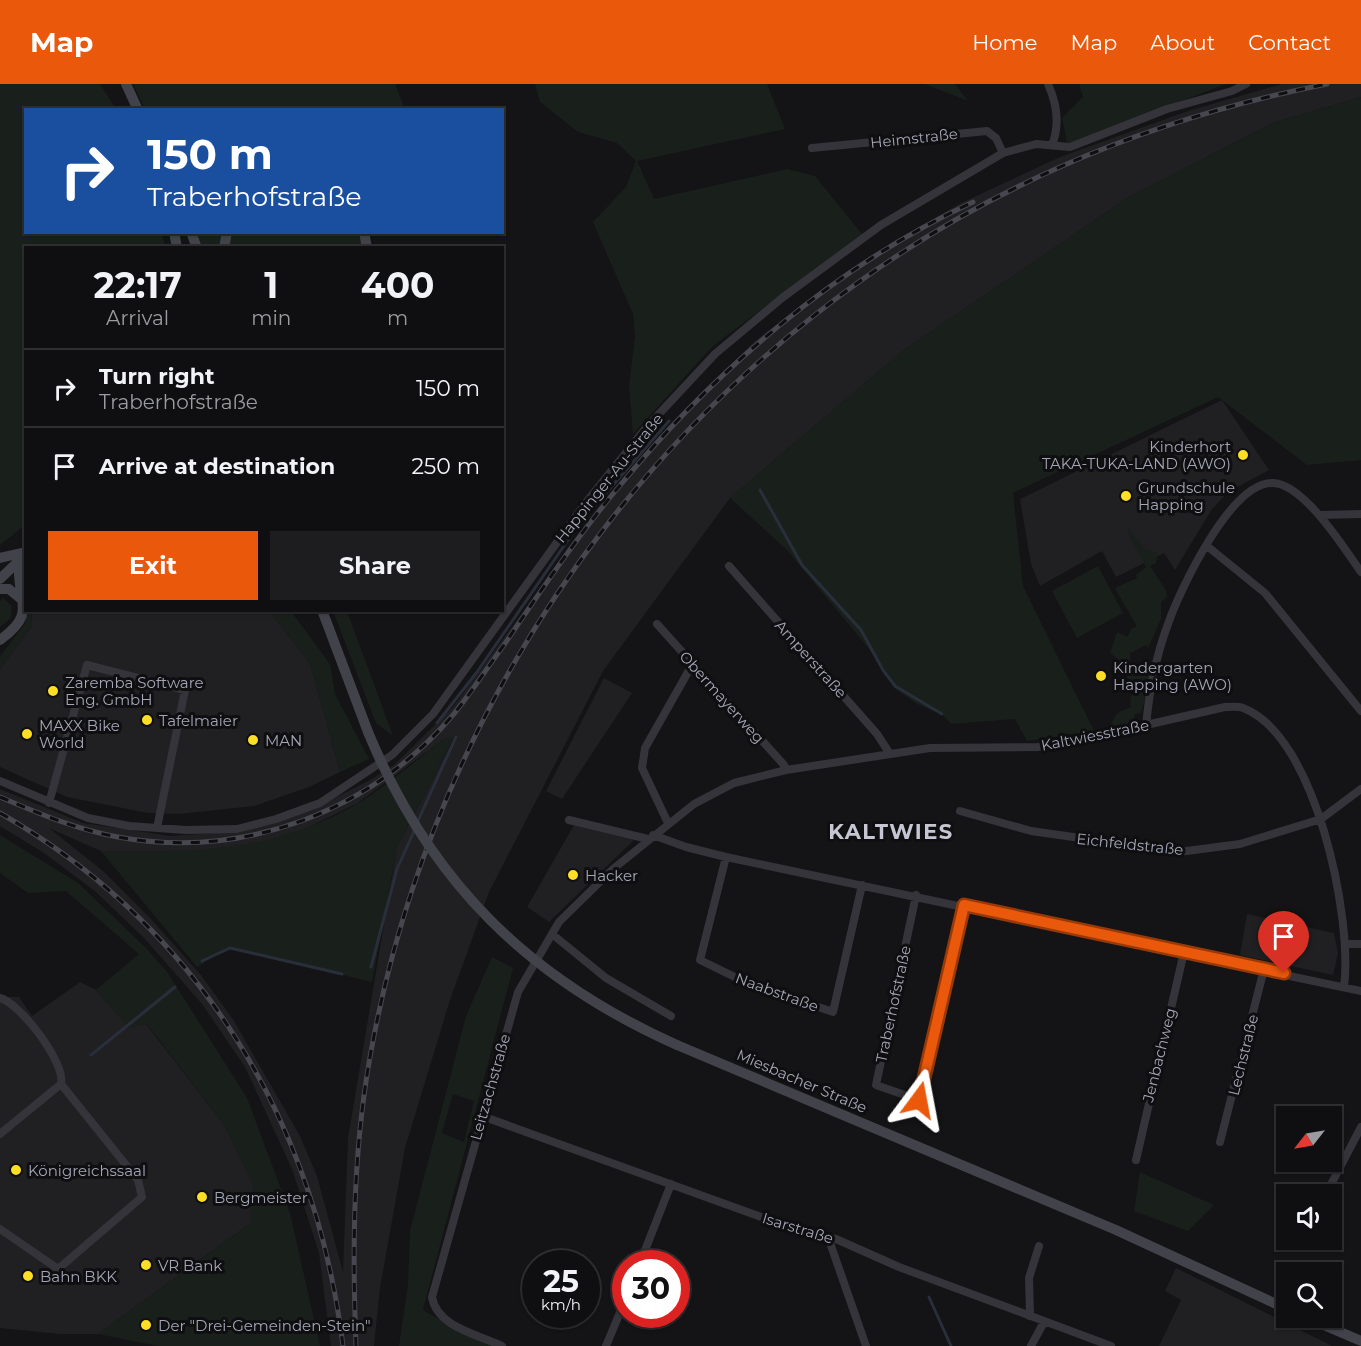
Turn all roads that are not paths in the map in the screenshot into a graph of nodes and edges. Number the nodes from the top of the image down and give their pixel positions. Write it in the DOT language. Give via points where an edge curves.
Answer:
graph roads {
  1 [pos="126,84"];
  2 [pos="1048,84"];
  3 [pos="1246,84"];
  4 [pos="137,108"];
  5 [pos="1052,146"];
  6 [pos="812,148"];
  7 [pos="1003,153"];
  8 [pos="1361,514"];
  9 [pos="1320,515"];
  10 [pos="1207,546"];
  11 [pos="23,556"];
  12 [pos="0,558"];
  13 [pos="729,566"];
  14 [pos="1361,572"];
  15 [pos="0,579"];
  16 [pos="0,589"];
  17 [pos="22,599"];
  18 [pos="321,612"];
  19 [pos="657,624"];
  20 [pos="0,640"];
  21 [pos="692,665"];
  22 [pos="1361,711"];
  23 [pos="1146,726"];
  24 [pos="890,754"];
  25 [pos="786,770"];
  26 [pos="0,781"];
  27 [pos="1361,789"];
  28 [pos="49,803"];
  29 [pos="960,811"];
  30 [pos="1321,819"];
  31 [pos="569,820"];
  32 [pos="668,823"];
  33 [pos="157,828"];
  34 [pos="650,837"];
  35 [pos="726,857"];
  36 [pos="862,885"];
  37 [pos="916,895"];
  38 [pos="964,905"];
  39 [pos="552,934"];
  40 [pos="1346,944"];
  41 [pos="1361,944"];
  42 [pos="1184,952"];
  43 [pos="1264,969"];
  44 [pos="1344,987"];
  45 [pos="1361,991"];
  46 [pos="0,998"];
  47 [pos="671,1016"];
  48 [pos="61,1084"];
  49 [pos="482,1116"];
  50 [pos="1361,1127"];
  51 [pos="0,1134"];
  52 [pos="1220,1142"];
  53 [pos="1136,1160"];
  54 [pos="671,1184"];
  55 [pos="1331,1184"];
  56 [pos="0,1229"];
  57 [pos="828,1237"];
  58 [pos="1039,1246"];
  59 [pos="645,1250"];
  60 [pos="1276,1304"];
  61 [pos="1030,1316"];
  62 [pos="1044,1322"];
  63 [pos="614,1328"];
  64 [pos="1331,1328"];
  65 [pos="1361,1341"];
  66 [pos="502,1346"];
  67 [pos="606,1346"];
  68 [pos="866,1346"];
  69 [pos="1031,1346"];
  70 [pos="1111,1346"];
  1 -- 4 [label="main road"];
  2 -- 5 [label="street" via="1059,129"];
  3 -- 5 [label="street, Happinger-Au-Straße" via="1167,109 1070,147"];
  5 -- 7 [label="street, Happinger-Au-Straße" via="1036,144"];
  6 -- 7 [label="street, Heimstraße" via="987,131 996,138"];
  7 -- 33 [label="street, Happinger-Au-Straße" via="881,225 782,297 715,354 645,429 584,505 455,687 392,755 320,802 276,819 237,829"];
  8 -- 9 [label="street"];
  9 -- 10 [label="street" via="1287,487 1273,483 1259,486 1234,505"];
  9 -- 14 [label="street"];
  10 -- 22 [label="street" via="1265,593"];
  10 -- 23 [label="street" via="1184,585 1168,625 1155,668"];
  11 -- 12 [label="main road"];
  11 -- 15 [label="main road"];
  11 -- 17 [label="main road" via="18,581"];
  13 -- 24 [label="street, Amperstraße" via="877,734"];
  16 -- 17 [label="main road" via="9,589"];
  17 -- 20 [label="main road" via="21,622"];
  18 -- 60 [label="main road, Miesbacher Straße, bridge" via="400,800 442,865 489,920 535,962 615,1016 677,1045 1116,1230"];
  19 -- 21 [label="street, Obermayerweg"];
  21 -- 25 [label="street, Obermayerweg"];
  21 -- 32 [label="street" via="645,748 642,768"];
  23 -- 24 [label="street, Kaltwiesstraße" via="1055,745 930,748"];
  23 -- 30 [label="street, Kaltwiesstraße" via="1225,708 1241,708 1265,720 1301,774"];
  24 -- 25 [label="street, Kaltwiesstraße"];
  25 -- 32 [label="street, Kaltwiesstraße" via="734,783"];
  26 -- 28 [label="street, Happinger-Au-Straße"];
  27 -- 30 [label="street, Eichfeldstraße"];
  28 -- 33 [label="street, Happinger-Au-Straße" via="88,818"];
  28 -- 33 [label="street" via="87,665 185,690"];
  29 -- 30 [label="street, Eichfeldstraße" via="1031,831 1179,852 1240,844"];
  30 -- 40 [label="street, Kaltwiesstraße"];
  31 -- 34 [label="street"];
  32 -- 34 [label="street, Kaltwiesstraße"];
  34 -- 35 [label="street"];
  34 -- 39 [label="street, Leitzachstraße" via="589,891"];
  35 -- 36 [label="street"];
  35 -- 36 [label="street, Naabstraße" via="700,960 742,981 833,1012"];
  36 -- 37 [label="street"];
  37 -- 38 [label="street"];
  37 -- 38 [label="street, Traberhofstraße" via="876,1085 919,1100"];
  38 -- 42 [label="street"];
  39 -- 47 [label="street" via="606,978"];
  39 -- 49 [label="street, Leitzachstraße" via="516,999"];
  40 -- 41 [label="street"];
  40 -- 44 [label="street, Kaltwiesstraße"];
  42 -- 43 [label="street"];
  42 -- 53 [label="street, Jenbachweg"];
  43 -- 44 [label="street"];
  43 -- 52 [label="street, Lechstraße"];
  44 -- 45 [label="street"];
  46 -- 48 [label="street" via="20,1011 58,1063"];
  48 -- 51 [label="street"];
  48 -- 56 [label="street" via="138,1180 142,1197 58,1269"];
  49 -- 54 [label="street, Isarstraße"];
  49 -- 66 [label="street, Leitzachstraße" via="432,1297 444,1319"];
  50 -- 55 [label="street"];
  54 -- 57 [label="street, Isarstraße"];
  54 -- 59 [label="street"];
  57 -- 61 [label="street, Isarstraße"];
  57 -- 68 [label="street"];
  58 -- 61 [label="street" via="1029,1278"];
  61 -- 62 [label="street, Isarstraße"];
  62 -- 69 [label="street"];
  62 -- 70 [label="street, Isarstraße"];
  63 -- 67 [label="street"];
  64 -- 65 [label="main road"];
}
